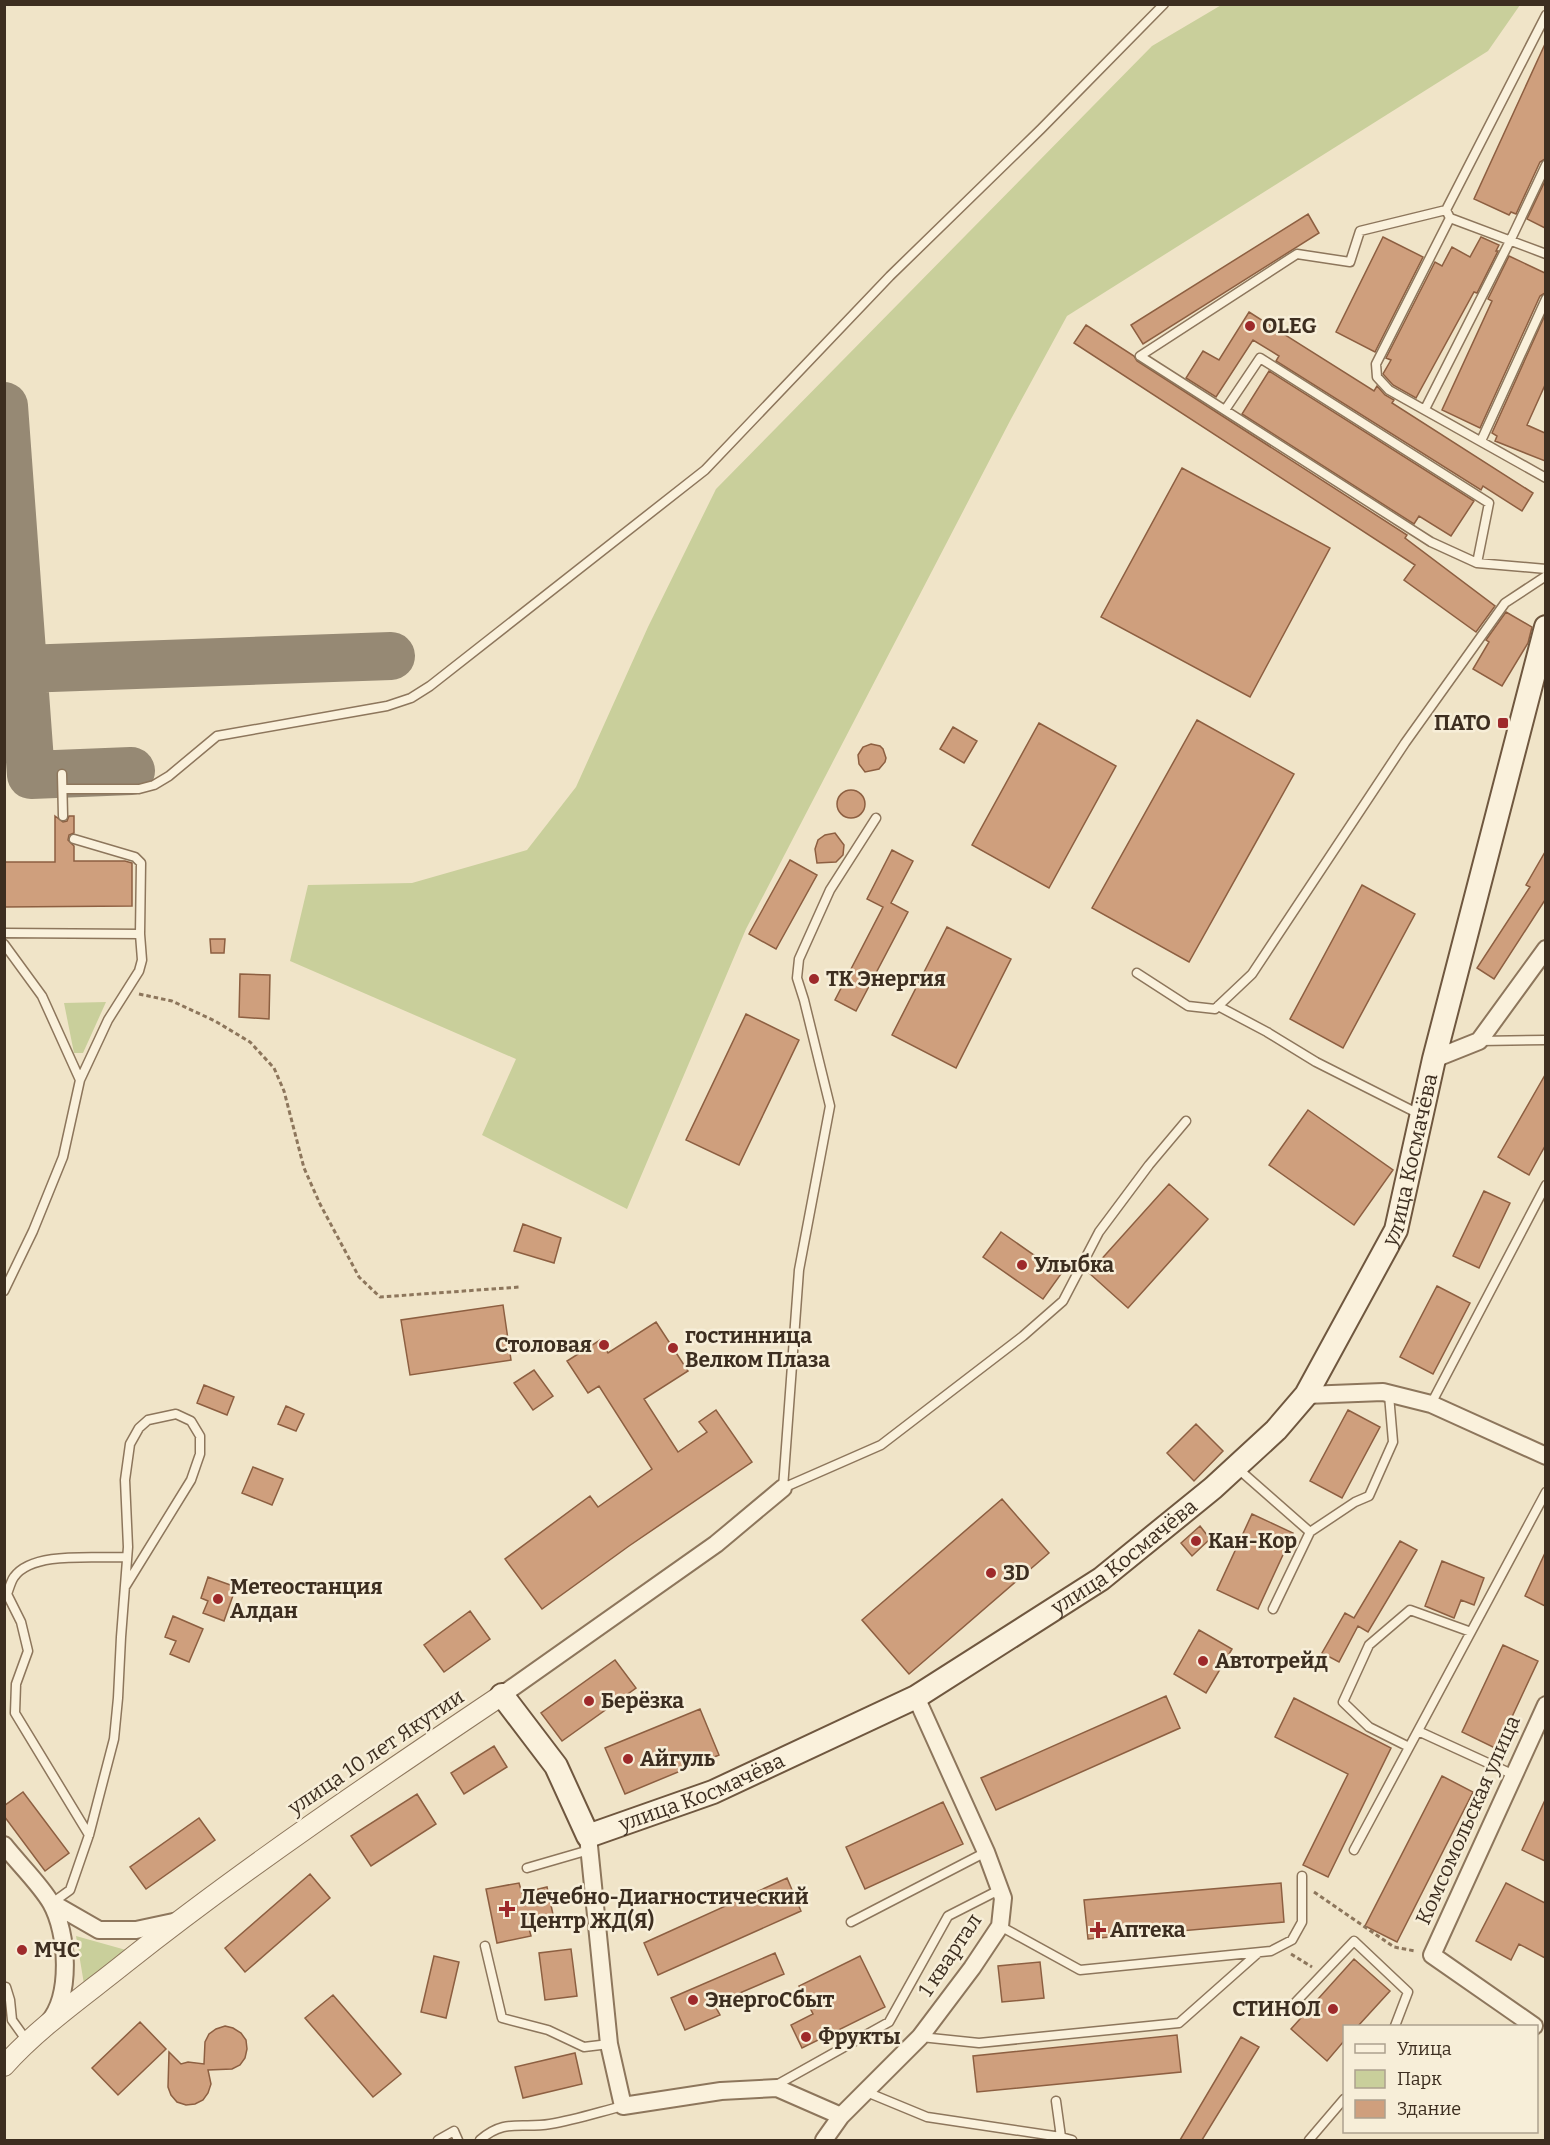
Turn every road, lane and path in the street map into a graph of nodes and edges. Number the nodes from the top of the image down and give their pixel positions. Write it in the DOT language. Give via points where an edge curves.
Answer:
graph roads {
  1 [pos="1164,4"];
  2 [pos="1545,15"];
  3 [pos="1545,165"];
  4 [pos="1448,214"];
  5 [pos="1510,239"];
  6 [pos="1545,254"];
  7 [pos="1545,299"];
  8 [pos="1425,409"];
  9 [pos="1225,410"];
  10 [pos="1481,441"];
  11 [pos="1545,478"];
  12 [pos="1477,563"];
  13 [pos="1545,568"];
  14 [pos="1545,576"];
  15 [pos="1545,627"];
  16 [pos="62,774"];
  17 [pos="63,789"];
  18 [pos="63,816"];
  19 [pos="876,818"];
  20 [pos="74,839"];
  21 [pos="4,933"];
  22 [pos="140,934"];
  23 [pos="4,944"];
  24 [pos="1545,948"];
  25 [pos="1137,973"];
  26 [pos="122,997"];
  27 [pos="1218,1006"];
  28 [pos="1545,1040"];
  29 [pos="1479,1041"];
  30 [pos="1434,1059"];
  31 [pos="80,1080"];
  32 [pos="1422,1115"];
  33 [pos="1186,1121"];
  34 [pos="1545,1185"];
  35 [pos="520,1287"];
  36 [pos="4,1291"];
  37 [pos="1306,1395"];
  38 [pos="1389,1395"];
  39 [pos="1431,1404"];
  40 [pos="1545,1456"];
  41 [pos="1236,1467"];
  42 [pos="783,1488"];
  43 [pos="1545,1492"];
  44 [pos="1310,1532"];
  45 [pos="128,1557"];
  46 [pos="125,1587"];
  47 [pos="1273,1609"];
  48 [pos="1471,1632"];
  49 [pos="502,1695"];
  50 [pos="916,1697"];
  51 [pos="1545,1705"];
  52 [pos="1418,1731"];
  53 [pos="1409,1747"];
  54 [pos="1514,1775"];
  55 [pos="89,1835"];
  56 [pos="588,1843"];
  57 [pos="4,1845"];
  58 [pos="1354,1850"];
  59 [pos="986,1852"];
  60 [pos="527,1868"];
  61 [pos="1302,1879"];
  62 [pos="999,1890"];
  63 [pos="52,1904"];
  64 [pos="179,1920"];
  65 [pos="851,1922"];
  66 [pos="1000,1926"];
  67 [pos="484,1946"];
  68 [pos="1258,1953"];
  69 [pos="1432,1955"];
  70 [pos="1301,1960"];
  71 [pos="1312,1967"];
  72 [pos="6,1986"];
  73 [pos="1292,2006"];
  74 [pos="1395,2025"];
  75 [pos="1532,2025"];
  76 [pos="34,2036"];
  77 [pos="920,2037"];
  78 [pos="609,2044"];
  79 [pos="4,2066"];
  80 [pos="777,2088"];
  81 [pos="864,2091"];
  82 [pos="1343,2099"];
  83 [pos="1056,2101"];
  84 [pos="623,2106"];
  85 [pos="841,2116"];
  86 [pos="1060,2137"];
  87 [pos="438,2140"];
  88 [pos="458,2140"];
  89 [pos="480,2140"];
  90 [pos="824,2140"];
  91 [pos="1072,2140"];
  92 [pos="1309,2140"];
  1 -- 17 [label="lane" via="890,276 705,470 430,686 387,706 217,736 154,785 139,789"];
  2 -- 4 [label="lane"];
  3 -- 5 [label="lane"];
  4 -- 5 [label="lane"];
  4 -- 8 [label="lane" via="1376,364 1377,377 1389,390"];
  4 -- 9 [label="lane" via="1360,231 1350,262 1297,254 1140,356"];
  5 -- 6 [label="lane"];
  5 -- 8 [label="lane"];
  7 -- 10 [label="lane"];
  8 -- 10 [label="lane"];
  9 -- 12 [label="lane" via="1431,542"];
  9 -- 12 [label="lane" via="1260,358 1489,503"];
  10 -- 11 [label="lane"];
  12 -- 13 [label="lane"];
  14 -- 27 [label="lane" via="1505,603 1405,742 1252,974"];
  15 -- 30 [label="main road, улица Космачёва"];
  16 -- 17 [label="lane"];
  17 -- 18 [label="lane"];
  19 -- 42 [label="lane" via="830,890 799,959 796,978 830,1106 799,1270"];
  20 -- 22 [label="lane" via="139,860"];
  21 -- 22 [label="lane"];
  22 -- 26 [label="lane" via="139,971"];
  23 -- 31 [label="lane" via="42,996"];
  24 -- 29 [label="street"];
  25 -- 27 [label="lane" via="1188,1006"];
  26 -- 31 [label="lane"];
  26 -- 35 [label="path" via="137,994 172,1001 250,1042 274,1068 304,1168 320,1204 359,1277 380,1297"];
  27 -- 32 [label="lane" via="1316,1062"];
  28 -- 29 [label="lane"];
  29 -- 30 [label="street, улица Космачёва"];
  30 -- 32 [label="main road, улица Космачёва"];
  31 -- 36 [label="lane" via="63,1157"];
  32 -- 37 [label="main road, улица Космачёва" via="1396,1230"];
  33 -- 42 [label="lane" via="1099,1232 1063,1301 881,1445"];
  34 -- 39 [label="lane"];
  37 -- 38 [label="street"];
  37 -- 41 [label="main road, улица Космачёва"];
  38 -- 39 [label="street"];
  38 -- 44 [label="lane" via="1393,1442 1370,1496"];
  39 -- 40 [label="street"];
  41 -- 44 [label="lane"];
  41 -- 50 [label="main road, улица Космачёва" via="1101,1579"];
  42 -- 49 [label="street, улица 10 лет Якутии" via="716,1544"];
  43 -- 48 [label="lane"];
  44 -- 47 [label="lane"];
  45 -- 46 [label="lane"];
  45 -- 46 [label="lane" via="124,1480 130,1444 148,1420 176,1414 191,1421 200,1436 200,1454 191,1480"];
  45 -- 55 [label="lane" via="34,1562 14,1576 7,1594 21,1622 28,1651 16,1684 15,1713"];
  46 -- 55 [label="lane" via="114,1739"];
  48 -- 52 [label="lane"];
  48 -- 53 [label="lane" via="1410,1610 1369,1645 1343,1702 1369,1727"];
  49 -- 56 [label="main road" via="556,1766"];
  49 -- 64 [label="street, улица 10 лет Якутии" via="330,1811"];
  50 -- 56 [label="main road, улица Космачёва" via="713,1792"];
  50 -- 59 [label="street, 1 квартал"];
  51 -- 54 [label="street, Комсомольская улица"];
  52 -- 53 [label="lane"];
  52 -- 54 [label="lane"];
  53 -- 58 [label="lane"];
  54 -- 69 [label="street, Комсомольская улица"];
  55 -- 63 [label="lane" via="70,1890"];
  56 -- 60 [label="lane"];
  56 -- 78 [label="street"];
  57 -- 63 [label="street"];
  59 -- 62 [label="street, 1 квартал"];
  59 -- 65 [label="lane"];
  61 -- 68 [label="lane" via="1302,1922 1292,1940 1271,1952"];
  61 -- 69 [label="path" via="1394,1947"];
  62 -- 66 [label="street, 1 квартал" via="1003,1898"];
  62 -- 80 [label="lane" via="948,1916 889,2022"];
  63 -- 64 [label="street" via="99,1930 136,1930"];
  63 -- 76 [label="street" via="64,1941 65,1977 55,2015"];
  64 -- 76 [label="street, улица 10 лет Якутии"];
  66 -- 68 [label="lane" via="1080,1970"];
  66 -- 77 [label="street, 1 квартал"];
  67 -- 78 [label="lane" via="502,2018 548,2031 584,2048"];
  68 -- 77 [label="lane" via="1179,2023 979,2043"];
  69 -- 75 [label="street"];
  70 -- 71 [label="path"];
  72 -- 76 [label="lane" via="12,2020"];
  73 -- 74 [label="lane" via="1354,1941 1408,1992"];
  76 -- 79 [label="street, улица 10 лет Якутии"];
  77 -- 81 [label="street, 1 квартал"];
  78 -- 84 [label="street"];
  80 -- 84 [label="street" via="722,2091"];
  80 -- 85 [label="street"];
  81 -- 85 [label="street, 1 квартал"];
  81 -- 86 [label="lane" via="927,2117"];
  82 -- 92 [label="lane"];
  83 -- 86 [label="lane"];
  84 -- 89 [label="lane" via="549,2125 505,2126"];
  85 -- 90 [label="street, 1 квартал"];
  86 -- 91 [label="lane"];
  87 -- 88 [label="lane" via="454,2131"];
}
